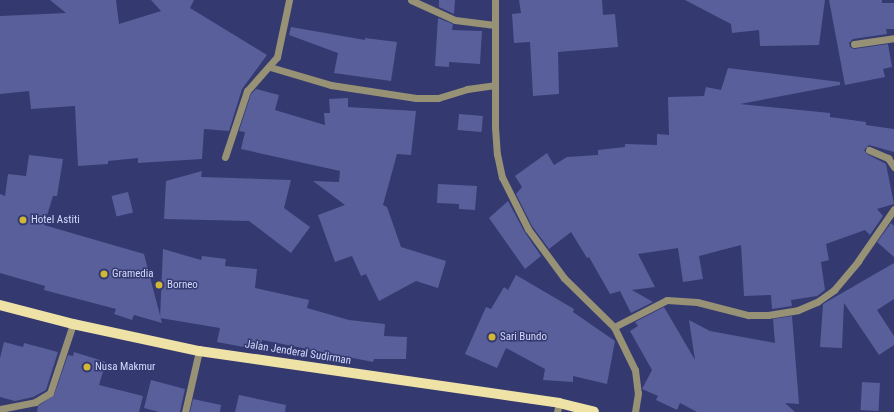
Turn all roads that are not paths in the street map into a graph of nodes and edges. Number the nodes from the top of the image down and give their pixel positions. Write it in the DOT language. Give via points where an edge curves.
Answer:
graph roads {
  1 [pos="289,0"];
  2 [pos="411,0"];
  3 [pos="495,0"];
  4 [pos="495,25"];
  5 [pos="893,37"];
  6 [pos="854,44"];
  7 [pos="270,67"];
  8 [pos="495,85"];
  9 [pos="869,150"];
  10 [pos="225,156"];
  11 [pos="894,167"];
  12 [pos="894,209"];
  13 [pos="0,305"];
  14 [pos="73,324"];
  15 [pos="614,327"];
  16 [pos="199,351"];
  17 [pos="558,407"];
  18 [pos="0,409"];
  19 [pos="185,412"];
  20 [pos="594,412"];
  21 [pos="634,412"];
  1 -- 7 [label="street" via="277,57"];
  2 -- 4 [label="street" via="455,20"];
  3 -- 4 [label="street"];
  4 -- 8 [label="street"];
  5 -- 6 [label="street"];
  7 -- 8 [label="street" via="331,86 416,98 438,98 467,89"];
  7 -- 10 [label="street" via="247,91"];
  8 -- 15 [label="street" via="497,154 509,192 528,229 564,278"];
  9 -- 11 [label="street" via="888,158"];
  12 -- 15 [label="street" via="834,290 817,302 798,310 748,315 696,302 667,300"];
  13 -- 14 [label="main road, Jalan Jenderal Sudirman"];
  14 -- 16 [label="main road, Jalan Jenderal Sudirman"];
  14 -- 18 [label="street" via="50,393 39,400"];
  15 -- 21 [label="street" via="635,370 638,393"];
  16 -- 17 [label="main road, Jalan Jenderal Sudirman"];
  16 -- 19 [label="street"];
  17 -- 20 [label="main road, Jalan Jenderal Sudirman"];
}
